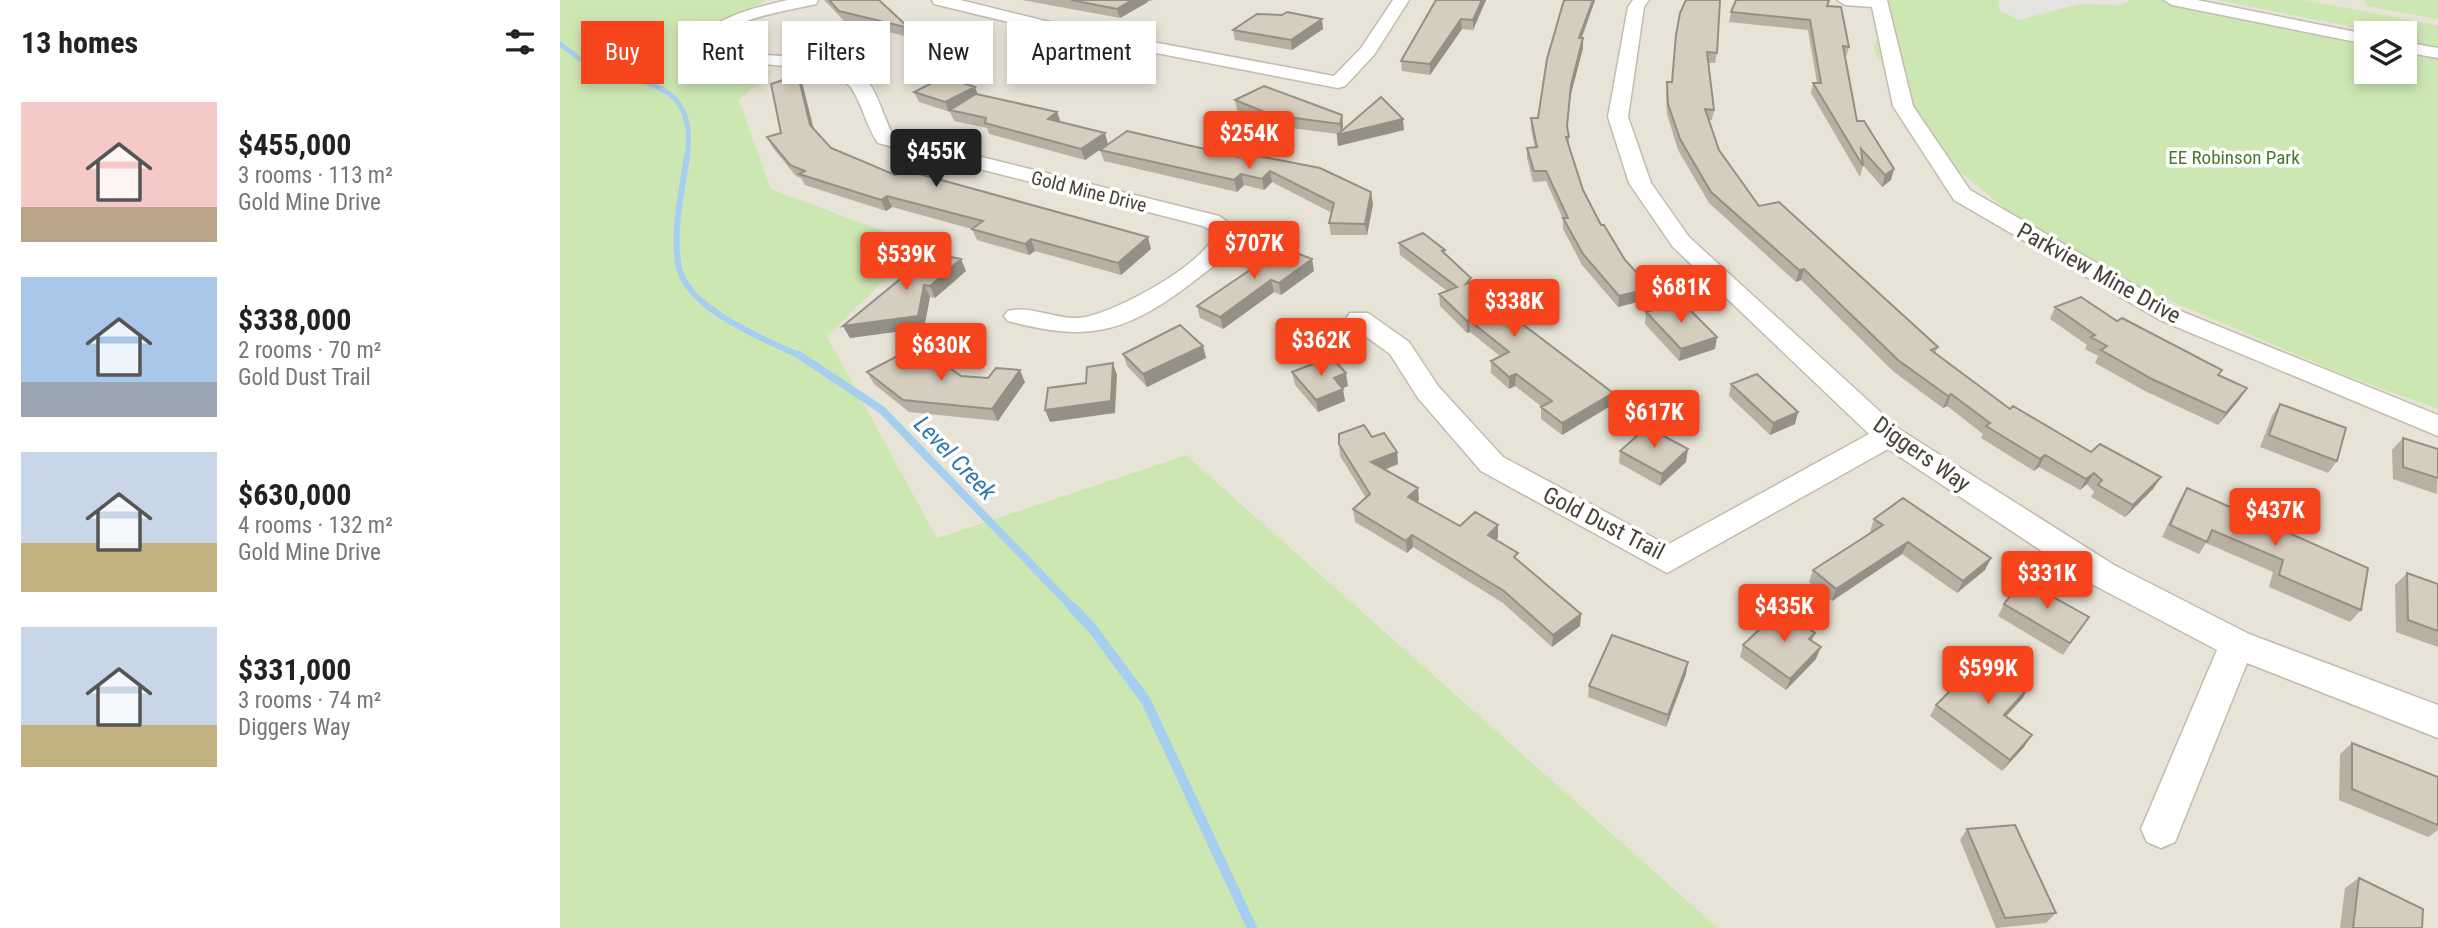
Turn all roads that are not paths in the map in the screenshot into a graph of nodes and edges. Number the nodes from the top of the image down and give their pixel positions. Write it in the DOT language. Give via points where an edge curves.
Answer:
graph roads {
  1 [pos="810,0"];
  2 [pos="940,0"];
  3 [pos="1401,0"];
  4 [pos="1641,0"];
  5 [pos="1845,0"];
  6 [pos="2172,0"];
  7 [pos="1879,2"];
  8 [pos="2354,37"];
  9 [pos="2417,49"];
  10 [pos="2438,53"];
  11 [pos="1017,316"];
  12 [pos="1359,319"];
  13 [pos="2438,426"];
  14 [pos="1889,436"];
  15 [pos="2237,644"];
  16 [pos="2438,722"];
  17 [pos="2161,830"];
  1 -- 11 [label="street, Gold Mine Drive" via="760,12 722,28 701,48 705,54 839,71 860,85 885,139 1211,221 1227,230 1223,246 1140,309 1077,328 1058,328"];
  2 -- 3 [label="street" via="1062,30 1338,82 1368,51"];
  4 -- 14 [label="street, Diggers Way" via="1636,7 1618,117 1640,183 1681,242"];
  5 -- 7 [label="street"];
  6 -- 8 [label="street"];
  7 -- 13 [label="street, Parkview Mine Drive" via="1903,106 1962,195 2169,315"];
  9 -- 10 [label="street"];
  12 -- 14 [label="street, Gold Dust Trail" via="1400,348 1428,392 1492,464 1667,560"];
  14 -- 15 [label="street, Diggers Way" via="2102,573"];
  15 -- 16 [label="street, Diggers Way"];
  15 -- 17 [label="street"];
}
